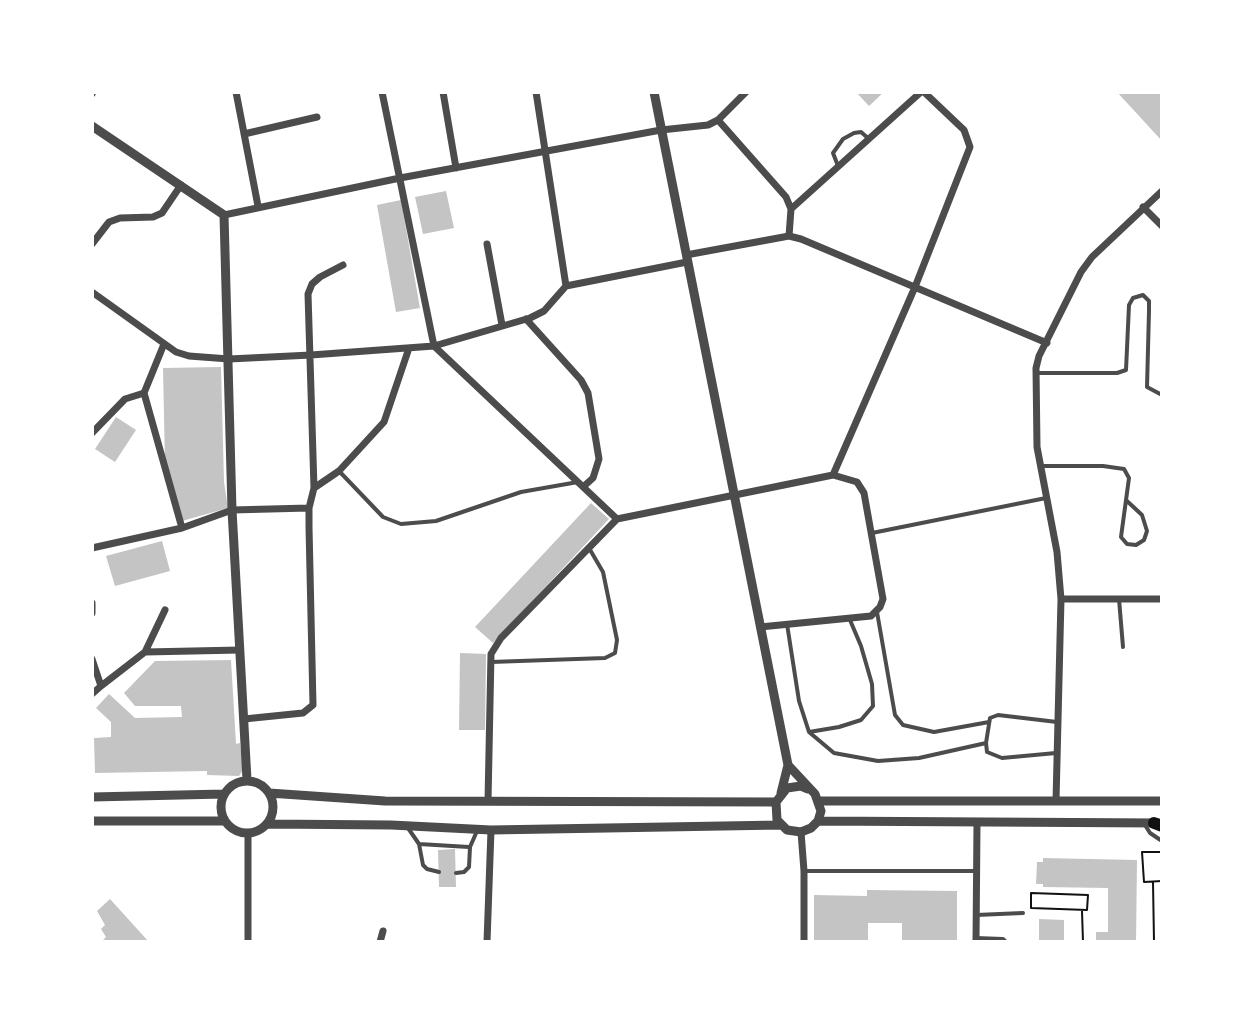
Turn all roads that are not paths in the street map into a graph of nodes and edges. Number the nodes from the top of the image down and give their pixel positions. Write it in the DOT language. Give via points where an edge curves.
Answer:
graph roads {
  1 [pos="236,92"];
  2 [pos="382,92"];
  3 [pos="443,92"];
  4 [pos="536,92"];
  5 [pos="654,92"];
  6 [pos="746,92"];
  7 [pos="923,92"];
  8 [pos="317,117"];
  9 [pos="718,120"];
  10 [pos="92,126"];
  11 [pos="661,130"];
  12 [pos="244,134"];
  13 [pos="869,139"];
  14 [pos="546,151"];
  15 [pos="838,167"];
  16 [pos="456,168"];
  17 [pos="400,178"];
  18 [pos="181,185"];
  19 [pos="1162,191"];
  20 [pos="258,206"];
  21 [pos="1143,207"];
  22 [pos="791,209"];
  23 [pos="224,215"];
  24 [pos="1162,226"];
  25 [pos="789,236"];
  26 [pos="92,244"];
  27 [pos="487,244"];
  28 [pos="687,258"];
  29 [pos="343,265"];
  30 [pos="566,286"];
  31 [pos="915,287"];
  32 [pos="92,292"];
  33 [pos="526,319"];
  34 [pos="502,325"];
  35 [pos="1047,343"];
  36 [pos="164,344"];
  37 [pos="434,346"];
  38 [pos="409,348"];
  39 [pos="311,355"];
  40 [pos="229,359"];
  41 [pos="1036,373"];
  42 [pos="144,393"];
  43 [pos="1162,395"];
  44 [pos="1162,429"];
  45 [pos="92,433"];
  46 [pos="1162,455"];
  47 [pos="1040,466"];
  48 [pos="339,471"];
  49 [pos="833,475"];
  50 [pos="581,484"];
  51 [pos="314,488"];
  52 [pos="734,496"];
  53 [pos="1046,498"];
  54 [pos="1127,501"];
  55 [pos="309,508"];
  56 [pos="232,510"];
  57 [pos="617,519"];
  58 [pos="182,528"];
  59 [pos="872,533"];
  60 [pos="92,548"];
  61 [pos="589,548"];
  62 [pos="1061,599"];
  63 [pos="1119,599"];
  64 [pos="1162,599"];
  65 [pos="92,603"];
  66 [pos="165,610"];
  67 [pos="877,612"];
  68 [pos="92,613"];
  69 [pos="849,618"];
  70 [pos="787,624"];
  71 [pos="760,627"];
  72 [pos="1123,647"];
  73 [pos="240,650"];
  74 [pos="145,652"];
  75 [pos="92,659"];
  76 [pos="491,662"];
  77 [pos="101,686"];
  78 [pos="92,694"];
  79 [pos="244,719"];
  80 [pos="989,722"];
  81 [pos="1057,722"];
  82 [pos="809,732"];
  83 [pos="986,743"];
  84 [pos="1057,753"];
  85 [pos="788,765"];
  86 [pos="247,780"];
  87 [pos="808,789"];
  88 [pos="269,793"];
  89 [pos="224,794"];
  90 [pos="92,797"];
  91 [pos="778,797"];
  92 [pos="488,801"];
  93 [pos="819,801"];
  94 [pos="1056,801"];
  95 [pos="1162,801"];
  96 [pos="92,821"];
  97 [pos="225,821"];
  98 [pos="818,821"];
  99 [pos="267,824"];
  100 [pos="977,824"];
  101 [pos="1156,824"];
  102 [pos="781,825"];
  103 [pos="407,826"];
  104 [pos="477,830"];
  105 [pos="491,830"];
  106 [pos="801,832"];
  107 [pos="248,833"];
  108 [pos="1162,841"];
  109 [pos="419,844"];
  110 [pos="470,847"];
  111 [pos="804,871"];
  112 [pos="976,871"];
  113 [pos="439,872"];
  114 [pos="456,873"];
  115 [pos="1023,913"];
  116 [pos="976,915"];
  117 [pos="383,931"];
  118 [pos="976,940"];
  119 [pos="489,941"];
  120 [pos="248,942"];
  121 [pos="380,942"];
  122 [pos="804,942"];
  123 [pos="1006,942"];
  1 -- 12 [label="street"];
  2 -- 17 [label="street"];
  3 -- 16 [label="street"];
  4 -- 14 [label="street"];
  5 -- 11 [label="street"];
  6 -- 9 [label="street"];
  7 -- 13 [label="street"];
  7 -- 31 [label="street" via="964,130 970,147"];
  8 -- 12 [label="street"];
  9 -- 11 [label="street"];
  9 -- 22 [label="street" via="780,188"];
  10 -- 18 [label="street"];
  11 -- 14 [label="street"];
  11 -- 28 [label="street"];
  12 -- 20 [label="street"];
  13 -- 15 [label="street"];
  13 -- 15 [label="lane" via="861,132 843,139 833,153"];
  14 -- 16 [label="street"];
  14 -- 30 [label="street"];
  15 -- 22 [label="street"];
  16 -- 17 [label="street"];
  17 -- 20 [label="street"];
  17 -- 37 [label="street"];
  18 -- 23 [label="street"];
  18 -- 26 [label="street" via="162,213 109,222"];
  19 -- 21 [label="street"];
  20 -- 23 [label="street"];
  21 -- 24 [label="street"];
  21 -- 35 [label="street" via="1081,272"];
  22 -- 25 [label="street"];
  23 -- 40 [label="street"];
  25 -- 28 [label="street"];
  25 -- 31 [label="street"];
  27 -- 34 [label="street"];
  28 -- 30 [label="street"];
  28 -- 52 [label="street"];
  29 -- 39 [label="street" via="320,277 308,294"];
  30 -- 33 [label="street" via="544,311"];
  31 -- 35 [label="street"];
  31 -- 49 [label="street"];
  32 -- 36 [label="street"];
  33 -- 34 [label="street"];
  33 -- 50 [label="street" via="588,393 599,459 598,469"];
  34 -- 37 [label="street"];
  35 -- 41 [label="street"];
  36 -- 40 [label="street" via="189,356"];
  36 -- 42 [label="street"];
  37 -- 38 [label="street"];
  37 -- 50 [label="street"];
  38 -- 39 [label="street"];
  38 -- 48 [label="street" via="384,422"];
  39 -- 40 [label="street"];
  39 -- 51 [label="street"];
  40 -- 56 [label="street"];
  41 -- 43 [label="lane" via="1126,370 1129,305 1143,295 1149,301 1147,387"];
  41 -- 47 [label="street"];
  42 -- 45 [label="street" via="125,399"];
  42 -- 58 [label="street"];
  44 -- 46 [label="lane"];
  47 -- 53 [label="street"];
  47 -- 54 [label="lane" via="1124,469 1129,478"];
  48 -- 50 [label="lane" via="383,517 401,524 436,521 521,492"];
  48 -- 51 [label="street"];
  49 -- 52 [label="street"];
  49 -- 59 [label="street" via="860,485"];
  50 -- 57 [label="street"];
  51 -- 55 [label="street"];
  52 -- 57 [label="street"];
  52 -- 71 [label="street"];
  53 -- 59 [label="lane"];
  53 -- 62 [label="street"];
  54 -- 54 [label="lane" via="1121,537 1136,545 1147,531 1142,515"];
  55 -- 56 [label="street"];
  55 -- 79 [label="street" via="313,705 303,713"];
  56 -- 58 [label="street"];
  56 -- 73 [label="street"];
  57 -- 61 [label="street"];
  58 -- 60 [label="street"];
  59 -- 67 [label="street" via="883,599"];
  61 -- 76 [label="street" via="501,638"];
  61 -- 76 [label="lane" via="603,572 615,653 605,658"];
  62 -- 63 [label="street"];
  62 -- 81 [label="street"];
  63 -- 64 [label="street"];
  63 -- 72 [label="lane"];
  65 -- 68 [label="street"];
  66 -- 74 [label="street"];
  67 -- 69 [label="street"];
  67 -- 80 [label="lane" via="895,715 903,725 934,732"];
  69 -- 70 [label="street"];
  69 -- 82 [label="lane" via="865,658 873,706 861,720"];
  70 -- 71 [label="street"];
  70 -- 82 [label="lane"];
  71 -- 85 [label="street"];
  73 -- 74 [label="street"];
  73 -- 79 [label="street"];
  74 -- 77 [label="street"];
  75 -- 77 [label="street"];
  76 -- 92 [label="street"];
  77 -- 78 [label="street"];
  79 -- 86 [label="street"];
  80 -- 81 [label="lane" via="998,715"];
  80 -- 83 [label="lane"];
  81 -- 84 [label="street"];
  82 -- 83 [label="lane" via="834,753 878,761"];
  83 -- 84 [label="lane" via="987,752 1002,758"];
  84 -- 94 [label="street"];
  85 -- 87 [label="street"];
  85 -- 91 [label="street"];
  86 -- 88 [label="street"];
  86 -- 89 [label="street"];
  87 -- 91 [label="street" via="794,786"];
  87 -- 93 [label="street"];
  88 -- 92 [label="street"];
  88 -- 99 [label="street" via="273,803"];
  89 -- 90 [label="street"];
  89 -- 97 [label="street" via="220,808"];
  91 -- 92 [label="street"];
  91 -- 102 [label="street" via="775,814"];
  93 -- 94 [label="street"];
  93 -- 98 [label="street"];
  94 -- 95 [label="street"];
  96 -- 97 [label="street"];
  97 -- 107 [label="street"];
  98 -- 100 [label="street"];
  98 -- 106 [label="street"];
  99 -- 103 [label="street"];
  99 -- 107 [label="street"];
  100 -- 101 [label="street"];
  100 -- 112 [label="street"];
  101 -- 108 [label="lane" via="1150,833"];
  102 -- 105 [label="street"];
  102 -- 106 [label="street"];
  103 -- 104 [label="street"];
  103 -- 109 [label="lane"];
  104 -- 105 [label="street"];
  104 -- 110 [label="lane"];
  105 -- 119 [label="street"];
  106 -- 111 [label="street"];
  107 -- 120 [label="street"];
  109 -- 110 [label="lane"];
  109 -- 113 [label="lane" via="423,865"];
  110 -- 114 [label="lane" via="469,867"];
  111 -- 112 [label="lane"];
  111 -- 122 [label="street"];
  112 -- 116 [label="street"];
  115 -- 116 [label="lane"];
  116 -- 118 [label="street"];
  117 -- 121 [label="street"];
  118 -- 123 [label="lane"];
}
